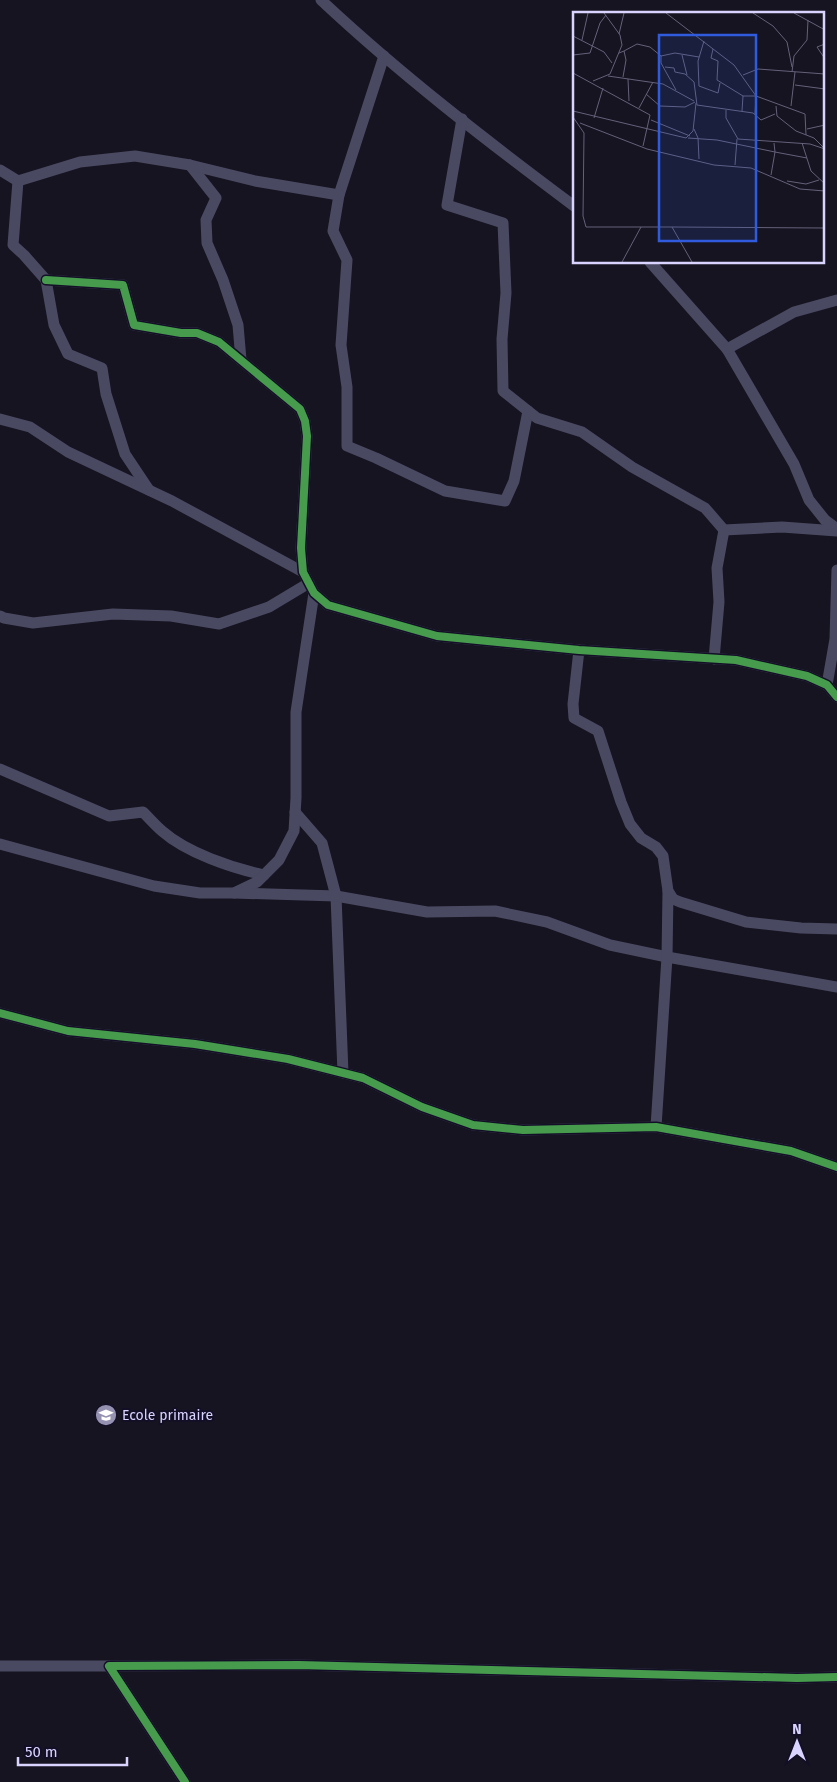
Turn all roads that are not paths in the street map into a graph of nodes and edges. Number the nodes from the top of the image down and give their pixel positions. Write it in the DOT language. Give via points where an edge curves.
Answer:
graph roads {
  1 [pos="321,0"];
  2 [pos="384,56"];
  3 [pos="462,119"];
  4 [pos="190,165"];
  5 [pos="0,170"];
  6 [pos="18,181"];
  7 [pos="339,195"];
  8 [pos="573,205"];
  9 [pos="652,264"];
  10 [pos="46,280"];
  11 [pos="837,300"];
  12 [pos="727,349"];
  13 [pos="241,360"];
  14 [pos="528,411"];
  15 [pos="0,420"];
  16 [pos="149,490"];
  17 [pos="724,530"];
  18 [pos="837,530"];
  19 [pos="837,570"];
  20 [pos="303,572"];
  21 [pos="311,588"];
  22 [pos="0,616"];
  23 [pos="579,650"];
  24 [pos="714,659"];
  25 [pos="827,685"];
  26 [pos="837,697"];
  27 [pos="0,769"];
  28 [pos="295,812"];
  29 [pos="0,844"];
  30 [pos="264,875"];
  31 [pos="668,891"];
  32 [pos="234,892"];
  33 [pos="336,896"];
  34 [pos="837,929"];
  35 [pos="667,957"];
  36 [pos="837,987"];
  37 [pos="0,1013"];
  38 [pos="343,1073"];
  39 [pos="656,1127"];
  40 [pos="837,1167"];
  41 [pos="0,1666"];
  42 [pos="109,1666"];
  43 [pos="837,1677"];
  44 [pos="184,1782"];
  1 -- 2 [label="street"];
  2 -- 3 [label="street"];
  2 -- 7 [label="street"];
  3 -- 8 [label="street"];
  3 -- 14 [label="street" via="447,205 504,223 506,294 502,391"];
  4 -- 6 [label="street" via="135,156 80,162"];
  4 -- 7 [label="street" via="255,181"];
  4 -- 13 [label="street" via="216,198 206,220 206,243 238,325"];
  5 -- 6 [label="street"];
  6 -- 10 [label="street" via="13,245"];
  7 -- 14 [label="street" via="333,231 347,260 341,345 347,387 347,446 445,491 505,501 514,480"];
  9 -- 12 [label="street"];
  10 -- 13 [label="street" via="123,285 134,325 197,334 219,342"];
  10 -- 16 [label="street" via="54,325 68,354 102,368 106,394 125,454"];
  11 -- 12 [label="street" via="794,312"];
  12 -- 18 [label="street" via="794,464 809,500"];
  13 -- 20 [label="street" via="300,409 306,421"];
  14 -- 17 [label="street" via="537,418 582,432 632,467 705,508"];
  15 -- 16 [label="street" via="30,427 68,452"];
  16 -- 20 [label="street"];
  17 -- 18 [label="street" via="782,527"];
  17 -- 24 [label="street" via="717,568 719,602"];
  19 -- 25 [label="street" via="835,638"];
  20 -- 21 [label="street"];
  21 -- 22 [label="street" via="270,607 219,624 171,616 113,614 33,623"];
  21 -- 23 [label="street" via="328,604 437,636"];
  21 -- 28 [label="street" via="296,712"];
  23 -- 24 [label="street"];
  23 -- 31 [label="street" via="574,718 598,731 630,824 663,856"];
  24 -- 25 [label="street" via="736,660 808,676"];
  25 -- 26 [label="street"];
  27 -- 30 [label="street" via="109,816 143,812 163,832 184,846 234,868"];
  28 -- 30 [label="street" via="294,831 279,860"];
  28 -- 33 [label="street" via="322,843"];
  29 -- 32 [label="street" via="154,886 200,893"];
  30 -- 32 [label="street" via="257,882"];
  31 -- 34 [label="street" via="673,899 680,902 746,922"];
  31 -- 35 [label="street"];
  32 -- 33 [label="street"];
  33 -- 35 [label="street" via="427,912 495,911 547,922 610,944"];
  33 -- 38 [label="street"];
  35 -- 36 [label="street"];
  35 -- 39 [label="street"];
  37 -- 38 [label="street" via="68,1031 214,1047 288,1059"];
  38 -- 39 [label="street" via="363,1078 422,1107 473,1125 523,1130"];
  39 -- 40 [label="street" via="791,1151"];
  41 -- 42 [label="street"];
  42 -- 43 [label="street" via="299,1665"];
  42 -- 44 [label="street"];
}
